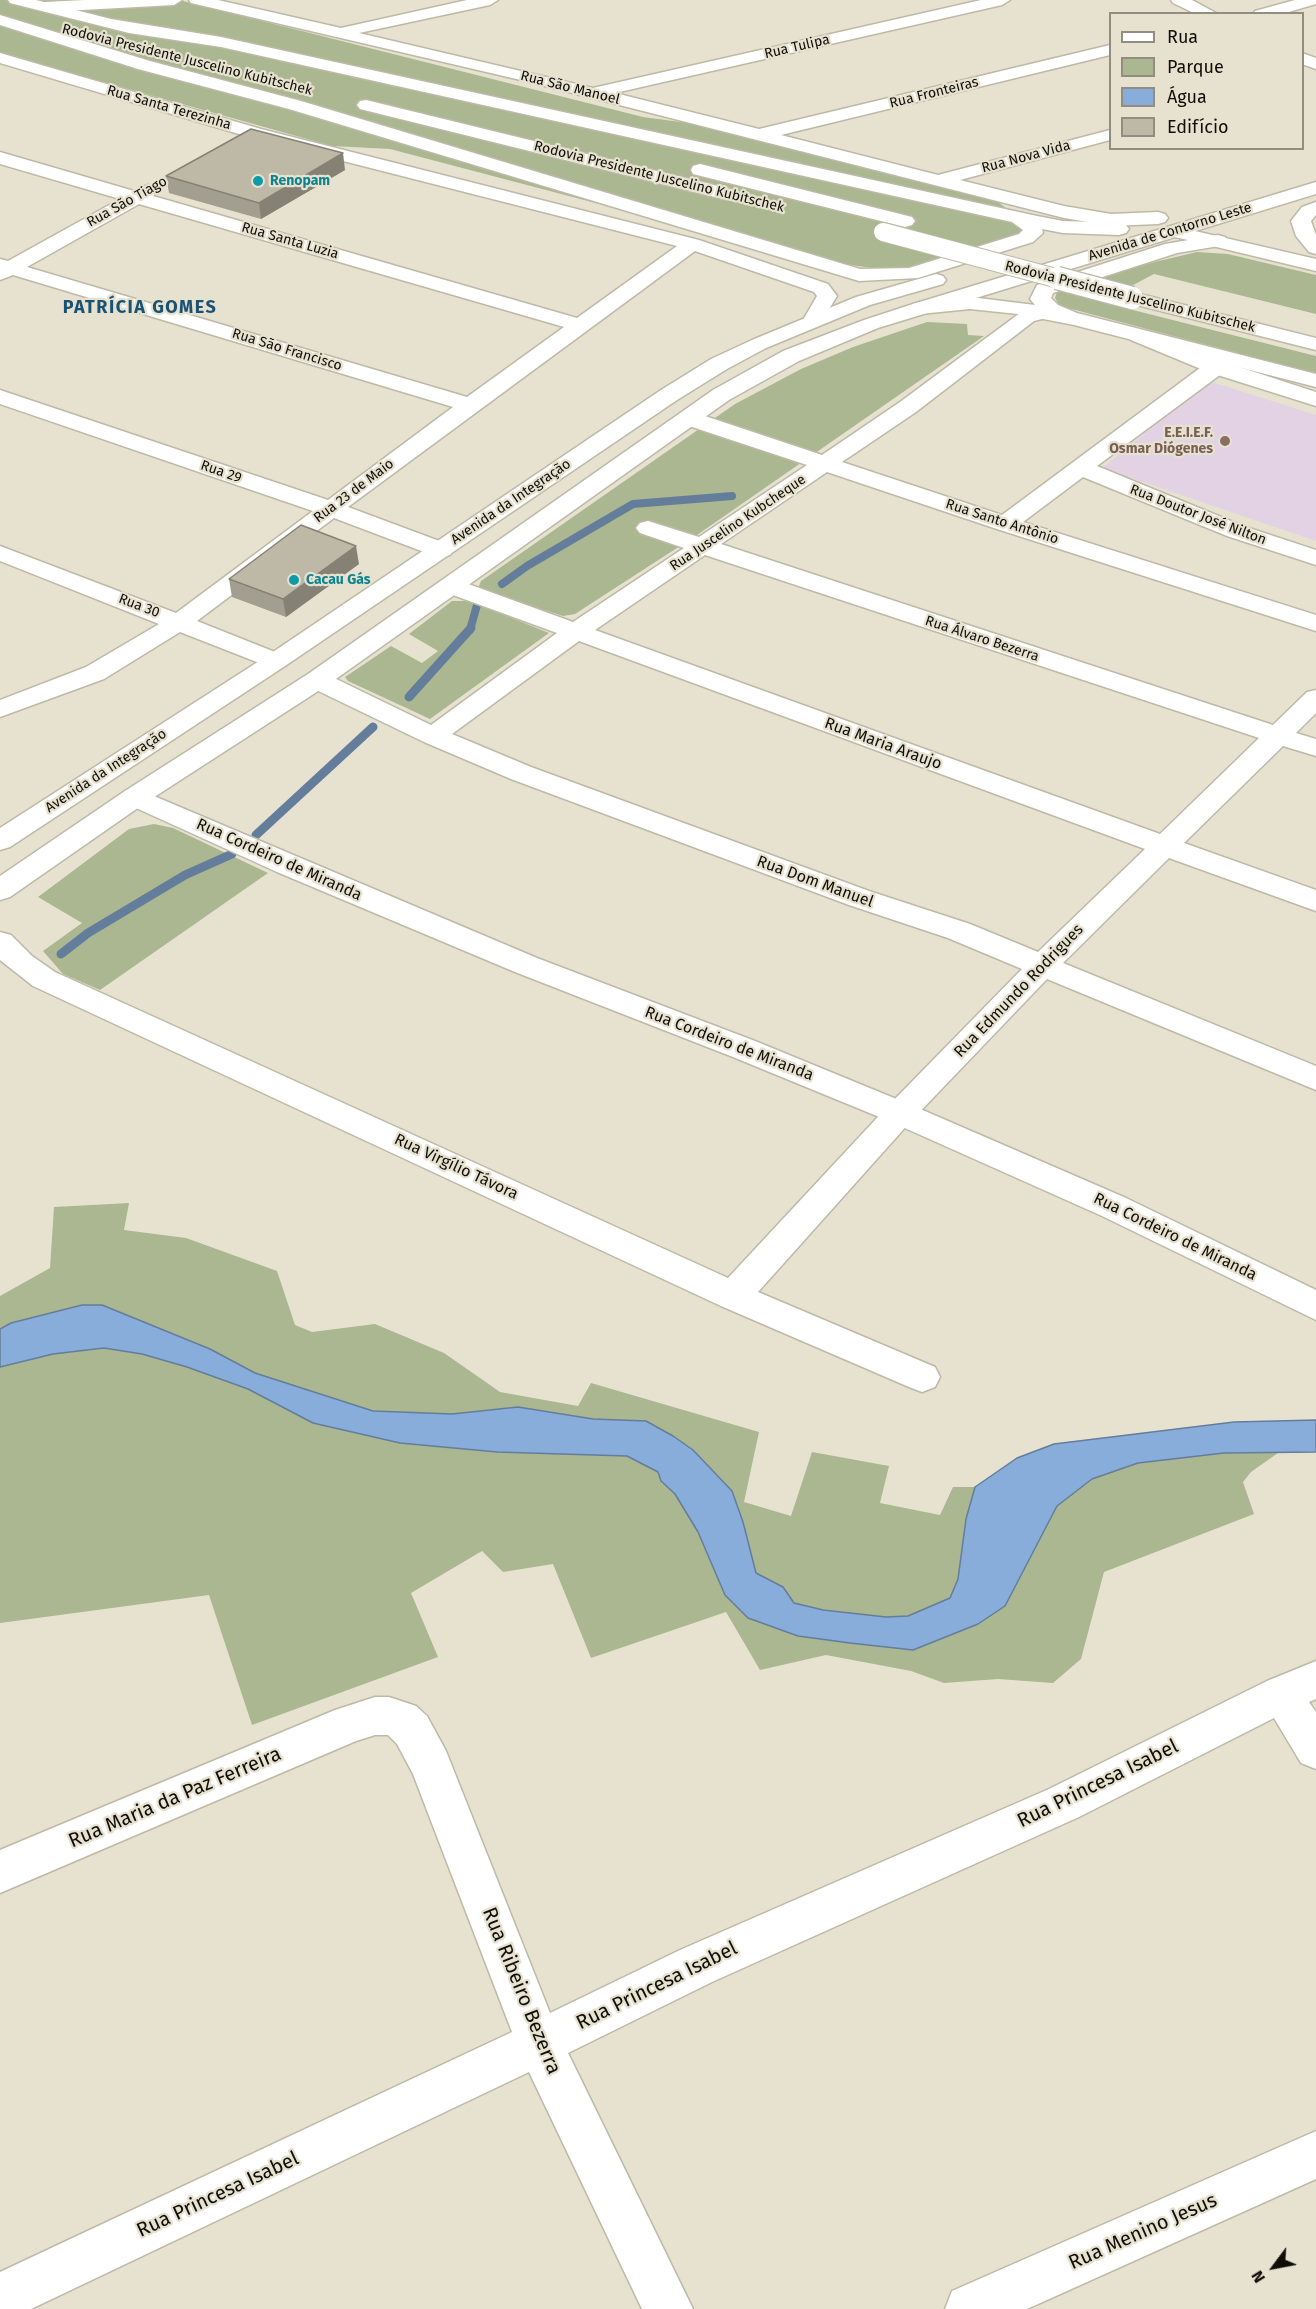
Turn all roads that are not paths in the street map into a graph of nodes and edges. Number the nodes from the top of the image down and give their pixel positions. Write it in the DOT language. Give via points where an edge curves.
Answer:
graph roads {
  1 [pos="16,0"];
  2 [pos="174,0"];
  3 [pos="197,0"];
  4 [pos="489,0"];
  5 [pos="1002,0"];
  6 [pos="1179,0"];
  7 [pos="1314,0"];
  8 [pos="45,7"];
  9 [pos="1206,12"];
  10 [pos="1269,12"];
  11 [pos="0,14"];
  12 [pos="0,20"];
  13 [pos="108,23"];
  14 [pos="338,33"];
  15 [pos="1109,50"];
  16 [pos="0,58"];
  17 [pos="302,89"];
  18 [pos="591,94"];
  19 [pos="349,100"];
  20 [pos="255,132"];
  21 [pos="757,135"];
  22 [pos="1109,135"];
  23 [pos="235,143"];
  24 [pos="0,158"];
  25 [pos="942,180"];
  26 [pos="166,181"];
  27 [pos="1314,193"];
  28 [pos="137,197"];
  29 [pos="1017,217"];
  30 [pos="1164,225"];
  31 [pos="1119,230"];
  32 [pos="1218,242"];
  33 [pos="692,244"];
  34 [pos="1061,245"];
  35 [pos="1316,248"];
  36 [pos="1039,251"];
  37 [pos="1316,264"];
  38 [pos="4,269"];
  39 [pos="859,275"];
  40 [pos="863,301"];
  41 [pos="920,308"];
  42 [pos="1043,313"];
  43 [pos="813,320"];
  44 [pos="1075,320"];
  45 [pos="579,325"];
  46 [pos="1316,327"];
  47 [pos="1138,336"];
  48 [pos="1316,344"];
  49 [pos="1216,367"];
  50 [pos="1316,381"];
  51 [pos="0,397"];
  52 [pos="1316,399"];
  53 [pos="470,405"];
  54 [pos="688,418"];
  55 [pos="826,464"];
  56 [pos="1081,468"];
  57 [pos="331,509"];
  58 [pos="1005,524"];
  59 [pos="648,528"];
  60 [pos="702,546"];
  61 [pos="441,550"];
  62 [pos="0,553"];
  63 [pos="1316,558"];
  64 [pos="452,586"];
  65 [pos="180,622"];
  66 [pos="1316,623"];
  67 [pos="575,632"];
  68 [pos="276,661"];
  69 [pos="317,680"];
  70 [pos="1316,698"];
  71 [pos="0,709"];
  72 [pos="1278,734"];
  73 [pos="433,736"];
  74 [pos="1316,748"];
  75 [pos="135,797"];
  76 [pos="0,841"];
  77 [pos="1164,846"];
  78 [pos="0,857"];
  79 [pos="24,874"];
  80 [pos="0,890"];
  81 [pos="1316,901"];
  82 [pos="0,942"];
  83 [pos="1043,965"];
  84 [pos="1316,1079"];
  85 [pos="900,1113"];
  86 [pos="733,1296"];
  87 [pos="1316,1306"];
  88 [pos="922,1377"];
  89 [pos="1298,1687"];
  90 [pos="350,1724"];
  91 [pos="1316,1749"];
  92 [pos="0,1872"];
  93 [pos="539,2043"];
  94 [pos="1316,2156"];
  95 [pos="0,2298"];
  96 [pos="668,2309"];
  97 [pos="970,2309"];
  1 -- 8 [label="main road, Rodovia Presidente Juscelino Kubitschek"];
  2 -- 8 [label="main road"];
  3 -- 14 [label="main road, Rua São Manoel"];
  4 -- 14 [label="main road"];
  5 -- 18 [label="main road, Rua Tulipa"];
  6 -- 9 [label="main road"];
  7 -- 10 [label="main road"];
  8 -- 13 [label="main road, Rodovia Presidente Juscelino Kubitschek"];
  11 -- 17 [label="main road, Rodovia Presidente Juscelino Kubitschek"];
  12 -- 39 [label="main road"];
  13 -- 29 [label="main road" via="221,42"];
  13 -- 46 [label="main road, Rodovia Presidente Juscelino Kubitschek"];
  14 -- 18 [label="main road, Rua São Manoel"];
  15 -- 21 [label="main road, Rua Fronteiras"];
  16 -- 20 [label="main road, Rua Santa Terezinha"];
  18 -- 21 [label="main road, Rua São Manoel"];
  19 -- 48 [label="main road, Rodovia Presidente Juscelino Kubitschek, bridge"];
  20 -- 23 [label="main road"];
  20 -- 33 [label="main road, Rua Santa Terezinha"];
  21 -- 25 [label="main road, Rua São Manoel"];
  22 -- 25 [label="main road, Rua Nova Vida"];
  24 -- 28 [label="main road, Rua Santa Luzia"];
  25 -- 30 [label="main road, Rua São Manoel" via="1087,217"];
  26 -- 28 [label="main road, Rua São Tiago"];
  27 -- 30 [label="main road, Avenida de Contorno Leste"];
  27 -- 35 [label="main road" via="1301,221 1303,232"];
  28 -- 38 [label="main road, Rua São Tiago"];
  28 -- 45 [label="main road, Rua Santa Luzia"];
  29 -- 31 [label="main road" via="1063,227"];
  29 -- 39 [label="main road" via="1032,228 1033,233 1026,238 911,274"];
  30 -- 31 [label="main road"];
  30 -- 32 [label="main road"];
  30 -- 41 [label="main road, Avenida de Contorno Leste"];
  31 -- 34 [label="main road, Avenida de Contorno Leste"];
  32 -- 37 [label="main road"];
  32 -- 44 [label="main road" via="1172,248 1044,289 1040,299"];
  33 -- 43 [label="main road" via="821,288 827,296"];
  33 -- 45 [label="main road, Rua 23 de Maio"];
  36 -- 40 [label="main road, Avenida da Integração"];
  38 -- 53 [label="main road, Rua São Francisco"];
  39 -- 40 [label="main road" via="867,284"];
  40 -- 43 [label="main road, Avenida da Integração"];
  41 -- 42 [label="main road" via="970,303"];
  41 -- 54 [label="main road, Avenida da Integração" via="791,356"];
  42 -- 44 [label="main road"];
  42 -- 55 [label="main road, Rua Juscelino Kubcheque" via="1027,317"];
  43 -- 61 [label="main road, Avenida da Integração" via="718,364"];
  44 -- 47 [label="main road"];
  45 -- 53 [label="main road, Rua 23 de Maio"];
  47 -- 49 [label="main road"];
  47 -- 50 [label="main road"];
  49 -- 52 [label="main road"];
  49 -- 56 [label="main road"];
  51 -- 57 [label="main road, Rua 29"];
  53 -- 57 [label="main road, Rua 23 de Maio"];
  54 -- 55 [label="main road, Rua Santo Antônio"];
  54 -- 64 [label="main road, Avenida da Integração"];
  55 -- 58 [label="main road, Rua Santo Antônio"];
  55 -- 60 [label="main road, Rua Juscelino Kubcheque"];
  56 -- 58 [label="main road"];
  56 -- 63 [label="main road, Rua Doutor José Nilton" via="1234,531"];
  57 -- 61 [label="main road, Rua 29"];
  57 -- 65 [label="main road, Rua 23 de Maio"];
  58 -- 66 [label="main road, Rua Santo Antônio"];
  59 -- 60 [label="main road, Rua Álvaro Bezerra"];
  60 -- 67 [label="main road, Rua Juscelino Kubcheque"];
  60 -- 72 [label="main road, Rua Álvaro Bezerra"];
  61 -- 68 [label="main road, Avenida da Integração"];
  62 -- 65 [label="main road, Rua 30"];
  64 -- 67 [label="main road, Rua Maria Araujo"];
  64 -- 69 [label="main road, Avenida da Integração"];
  65 -- 68 [label="main road, Rua 30"];
  65 -- 71 [label="main road, Rua 23 de Maio" via="95,673"];
  67 -- 73 [label="main road, Rua Juscelino Kubcheque"];
  67 -- 77 [label="main road, Rua Maria Araujo"];
  68 -- 76 [label="main road, Avenida da Integração"];
  69 -- 73 [label="main road, Rua Dom Manuel"];
  69 -- 75 [label="main road, Avenida da Integração"];
  70 -- 72 [label="main road, Rua Edmundo Rodrigues"];
  72 -- 74 [label="main road, Rua Álvaro Bezerra"];
  72 -- 77 [label="main road, Rua Edmundo Rodrigues"];
  73 -- 83 [label="main road, Rua Dom Manuel" via="521,773"];
  75 -- 79 [label="main road, Avenida da Integração"];
  75 -- 85 [label="main road, Rua Cordeiro de Miranda" via="526,965"];
  77 -- 81 [label="main road, Rua Maria Araujo"];
  77 -- 83 [label="main road, Rua Edmundo Rodrigues"];
  78 -- 79 [label="main road"];
  79 -- 80 [label="main road, Avenida da Integração"];
  82 -- 86 [label="main road, Rua Virgílio Távora" via="44,979"];
  83 -- 84 [label="main road, Rua Dom Manuel"];
  83 -- 85 [label="main road, Rua Edmundo Rodrigues"];
  85 -- 86 [label="main road, Rua Edmundo Rodrigues"];
  85 -- 87 [label="main road, Rua Cordeiro de Miranda" via="1114,1207"];
  86 -- 88 [label="main road, Rua Virgílio Távora"];
  89 -- 91 [label="main road"];
  89 -- 93 [label="main road, Rua Princesa Isabel" via="1064,1803 696,1966"];
  90 -- 92 [label="main road, Rua Maria da Paz Ferreira"];
  90 -- 93 [label="main road, Rua Ribeiro Bezerra" via="389,1716 412,1730 422,1746"];
  93 -- 95 [label="main road, Rua Princesa Isabel"];
  93 -- 96 [label="main road, Rua Ribeiro Bezerra"];
  94 -- 97 [label="main road, Rua Menino Jesus"];
}
